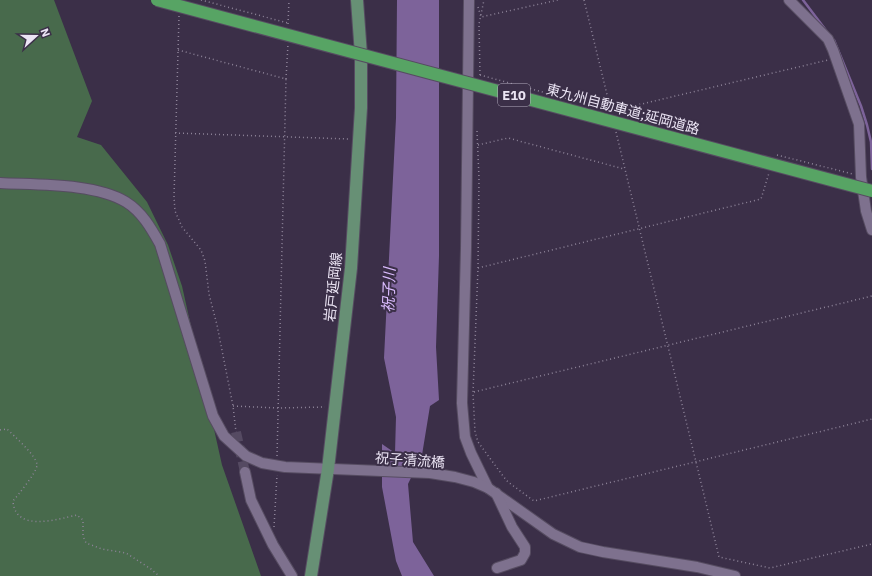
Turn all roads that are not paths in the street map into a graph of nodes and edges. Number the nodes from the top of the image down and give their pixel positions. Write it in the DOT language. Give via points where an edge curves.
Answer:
graph roads {
  1 [pos="157,0"];
  2 [pos="357,0"];
  3 [pos="789,0"];
  4 [pos="473,2"];
  5 [pos="0,183"];
  6 [pos="872,191"];
  7 [pos="872,230"];
  8 [pos="328,469"];
  9 [pos="245,472"];
  10 [pos="492,490"];
  11 [pos="497,568"];
  12 [pos="292,576"];
  13 [pos="311,576"];
  14 [pos="735,576"];
  1 -- 6 [label="highway, 東九州自動車道;延岡道路 / E10, bridge"];
  2 -- 8 [label="main road, 岩戸延岡線" via="361,56 360,139 351,268"];
  3 -- 7 [label="street" via="828,39 836,58 859,124 861,177 866,211"];
  4 -- 10 [label="street" via="462,403 465,437"];
  5 -- 8 [label="street, 祝子清流橋" via="82,188 100,191 126,202 147,222 160,244 213,416 224,436 246,456 262,464"];
  8 -- 10 [label="street, 祝子清流橋" via="430,473 474,482"];
  8 -- 13 [label="main road, 岩戸延岡線"];
  9 -- 12 [label="street" via="251,500 271,542"];
  10 -- 11 [label="street" via="525,547 525,554 521,560"];
  10 -- 14 [label="street, 祝子清流橋" via="553,534 580,547"];
}
